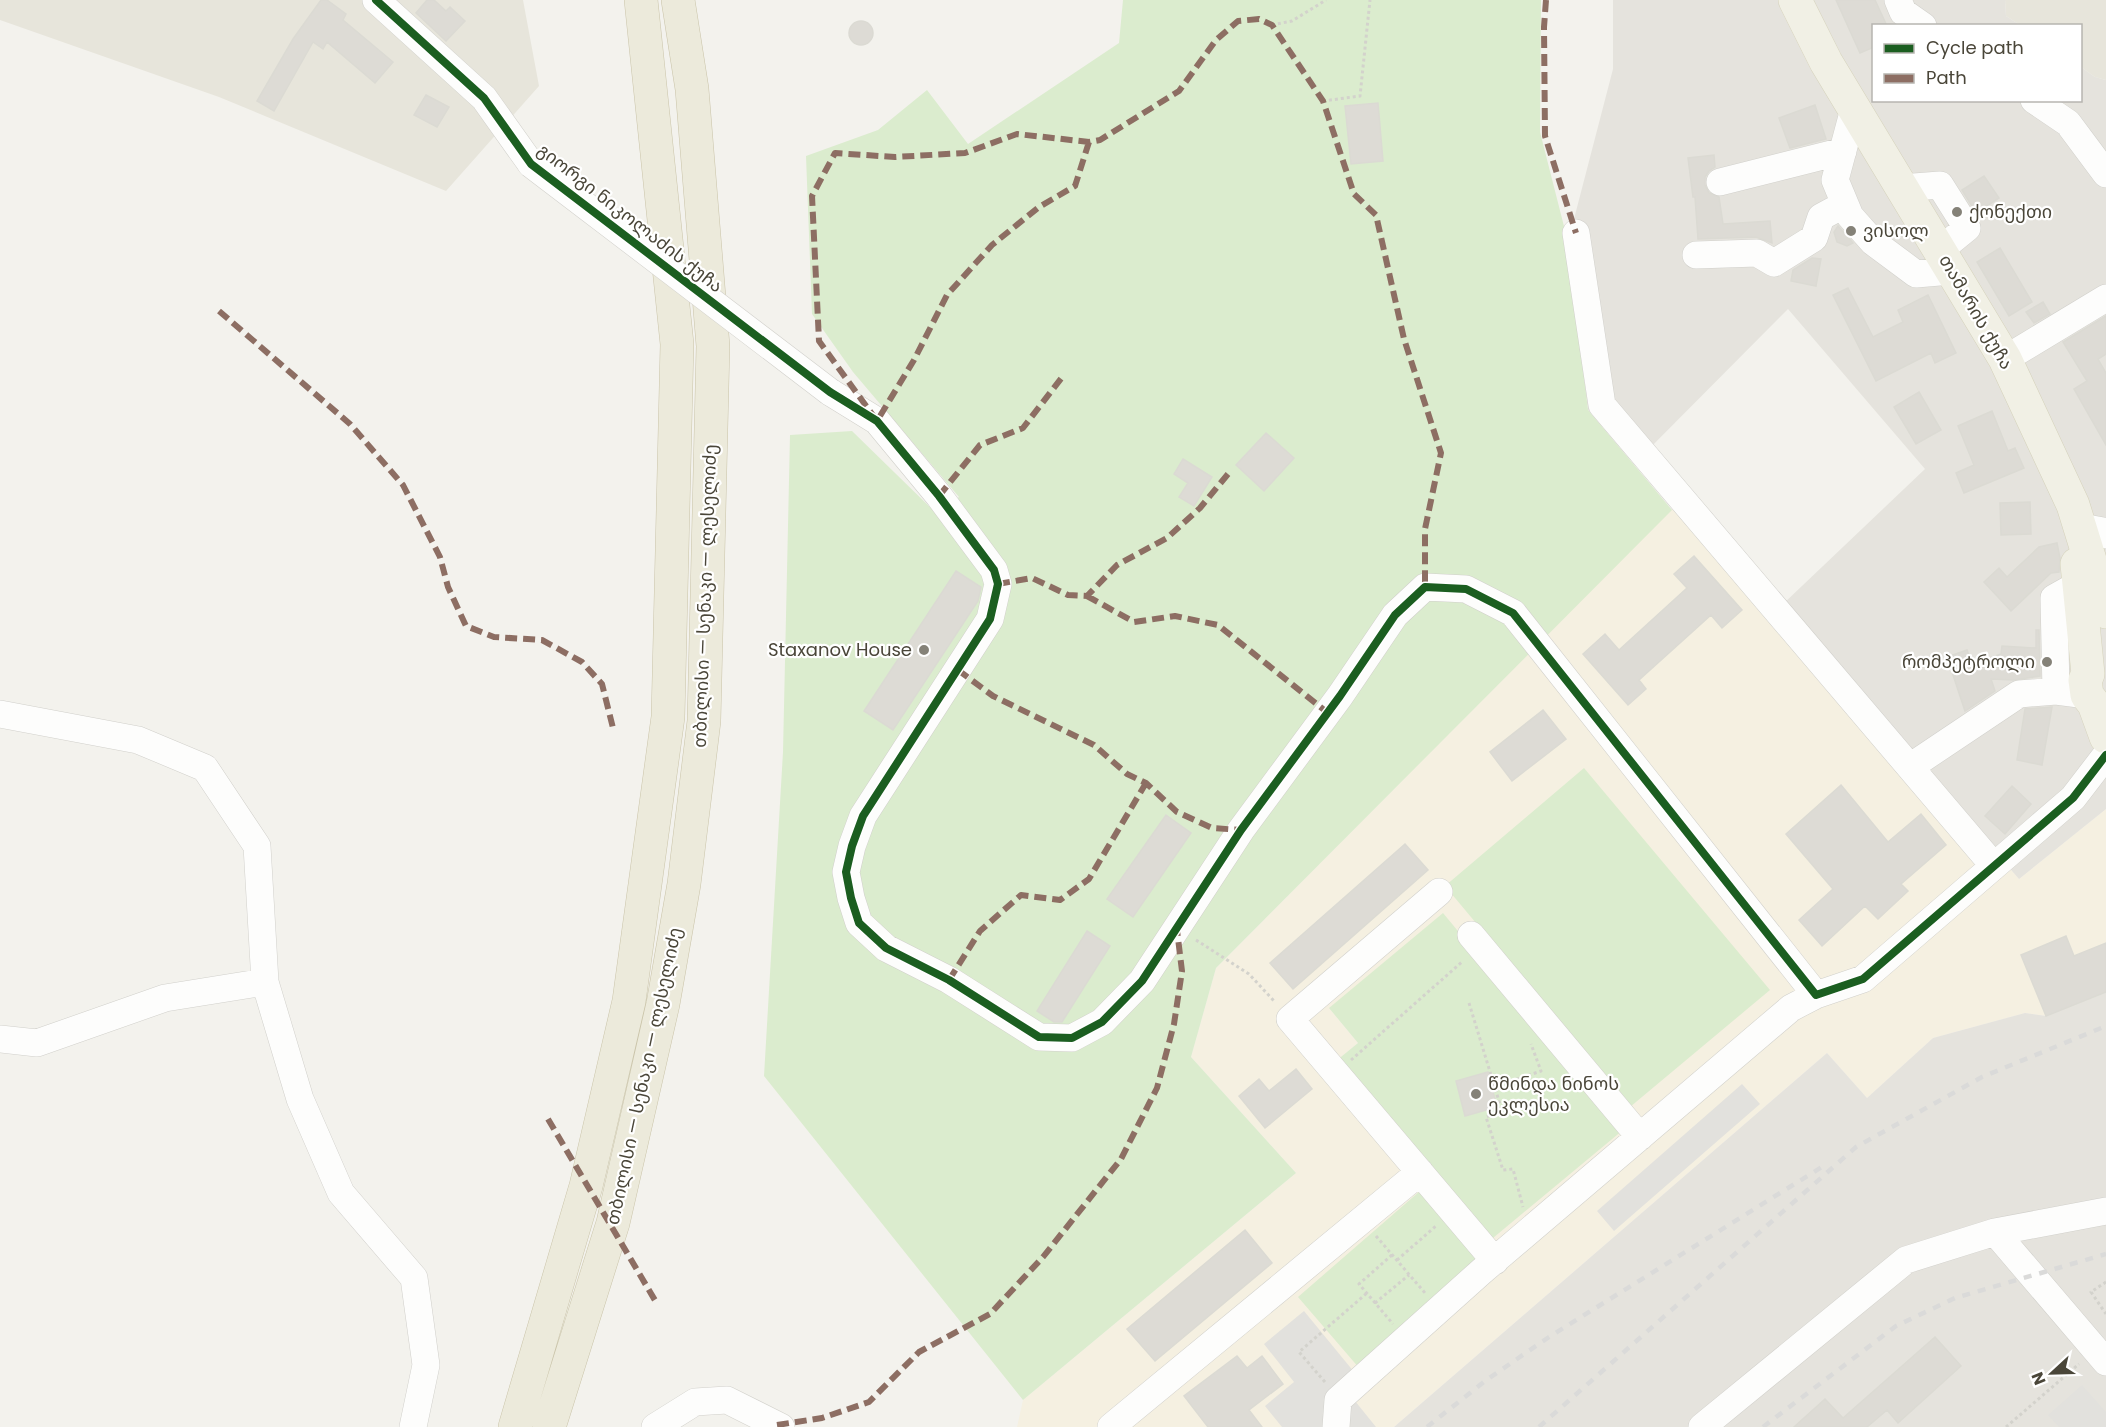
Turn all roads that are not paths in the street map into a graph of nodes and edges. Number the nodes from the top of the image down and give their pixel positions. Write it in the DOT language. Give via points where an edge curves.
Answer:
graph roads {
  1 [pos="376,0"];
  2 [pos="641,0"];
  3 [pos="678,0"];
  4 [pos="1795,0"];
  5 [pos="1898,0"];
  6 [pos="1920,24"];
  7 [pos="2037,102"];
  8 [pos="1854,109"];
  9 [pos="1843,151"];
  10 [pos="2106,174"];
  11 [pos="1720,182"];
  12 [pos="1845,204"];
  13 [pos="1576,232"];
  14 [pos="1696,255"];
  15 [pos="1945,261"];
  16 [pos="2106,298"];
  17 [pos="2005,359"];
  18 [pos="2086,522"];
  19 [pos="2106,612"];
  20 [pos="2089,689"];
  21 [pos="0,714"];
  22 [pos="2106,737"];
  23 [pos="2106,755"];
  24 [pos="1910,767"];
  25 [pos="1994,866"];
  26 [pos="1439,892"];
  27 [pos="1475,940"];
  28 [pos="265,982"];
  29 [pos="1816,995"];
  30 [pos="0,1039"];
  31 [pos="1640,1137"];
  32 [pos="1420,1172"];
  33 [pos="2106,1211"];
  34 [pos="1995,1232"];
  35 [pos="1495,1261"];
  36 [pos="2106,1362"];
  37 [pos="413,1427"];
  38 [pos="515,1427"];
  39 [pos="549,1427"];
  40 [pos="656,1427"];
  41 [pos="781,1427"];
  42 [pos="1111,1427"];
  43 [pos="1336,1427"];
  44 [pos="1702,1427"];
  1 -- 29 [label="street, გიორგი ნიკოლაძის ქუჩა, bridge" via="484,98 531,164 830,392 877,421 994,570 998,584 990,619 863,816 852,846 846,872 851,898 860,923 886,948 949,981 1039,1037 1072,1038 1102,1022 1142,981 1241,830 1341,696 1395,615 1425,587 1466,589 1513,613"];
  2 -- 38 [label="highway, თბილისი — სენაკი — ლესელიძე" via="677,344 668,717 629,1001 586,1186"];
  3 -- 39 [label="highway, თბილისი — სენაკი — ლესელიძე" via="692,89 713,346 704,721 684,884 663,1004 613,1223"];
  4 -- 8 [label="main road, თამარის ქუჩა"];
  5 -- 6 [label="street" via="1903,12"];
  7 -- 10 [label="street" via="2068,123"];
  8 -- 9 [label="street"];
  8 -- 15 [label="main road, თამარის ქუჩა"];
  9 -- 11 [label="street"];
  9 -- 12 [label="street" via="1835,180"];
  12 -- 14 [label="street" via="1821,217 1814,238 1774,263 1758,253"];
  12 -- 15 [label="street" via="1850,216 1873,242 1916,274"];
  13 -- 24 [label="street" via="1602,405"];
  15 -- 17 [label="main road, თამარის ქუჩა"];
  16 -- 17 [label="street"];
  17 -- 18 [label="main road, თამარის ქუჩა"];
  18 -- 19 [label="main road, თამარის ქუჩა"];
  18 -- 20 [label="main road, თამარის ქუჩა" via="2079,584"];
  20 -- 22 [label="main road, თამარის ქუჩა"];
  20 -- 24 [label="street" via="2019,694"];
  21 -- 28 [label="street" via="138,740 205,768 257,846"];
  23 -- 25 [label="street" via="2073,798"];
  24 -- 25 [label="street"];
  25 -- 29 [label="street" via="1863,979"];
  26 -- 32 [label="street" via="1290,1019"];
  27 -- 31 [label="street"];
  28 -- 30 [label="street" via="165,998 37,1043"];
  28 -- 37 [label="street" via="300,1099 340,1193 414,1278 426,1365"];
  29 -- 31 [label="street" via="1791,1008"];
  31 -- 35 [label="street"];
  32 -- 35 [label="street"];
  32 -- 42 [label="street"];
  33 -- 34 [label="street"];
  34 -- 36 [label="street"];
  34 -- 44 [label="street" via="1906,1260"];
  35 -- 43 [label="street" via="1338,1400"];
  40 -- 41 [label="street" via="695,1402 727,1400"];
}
